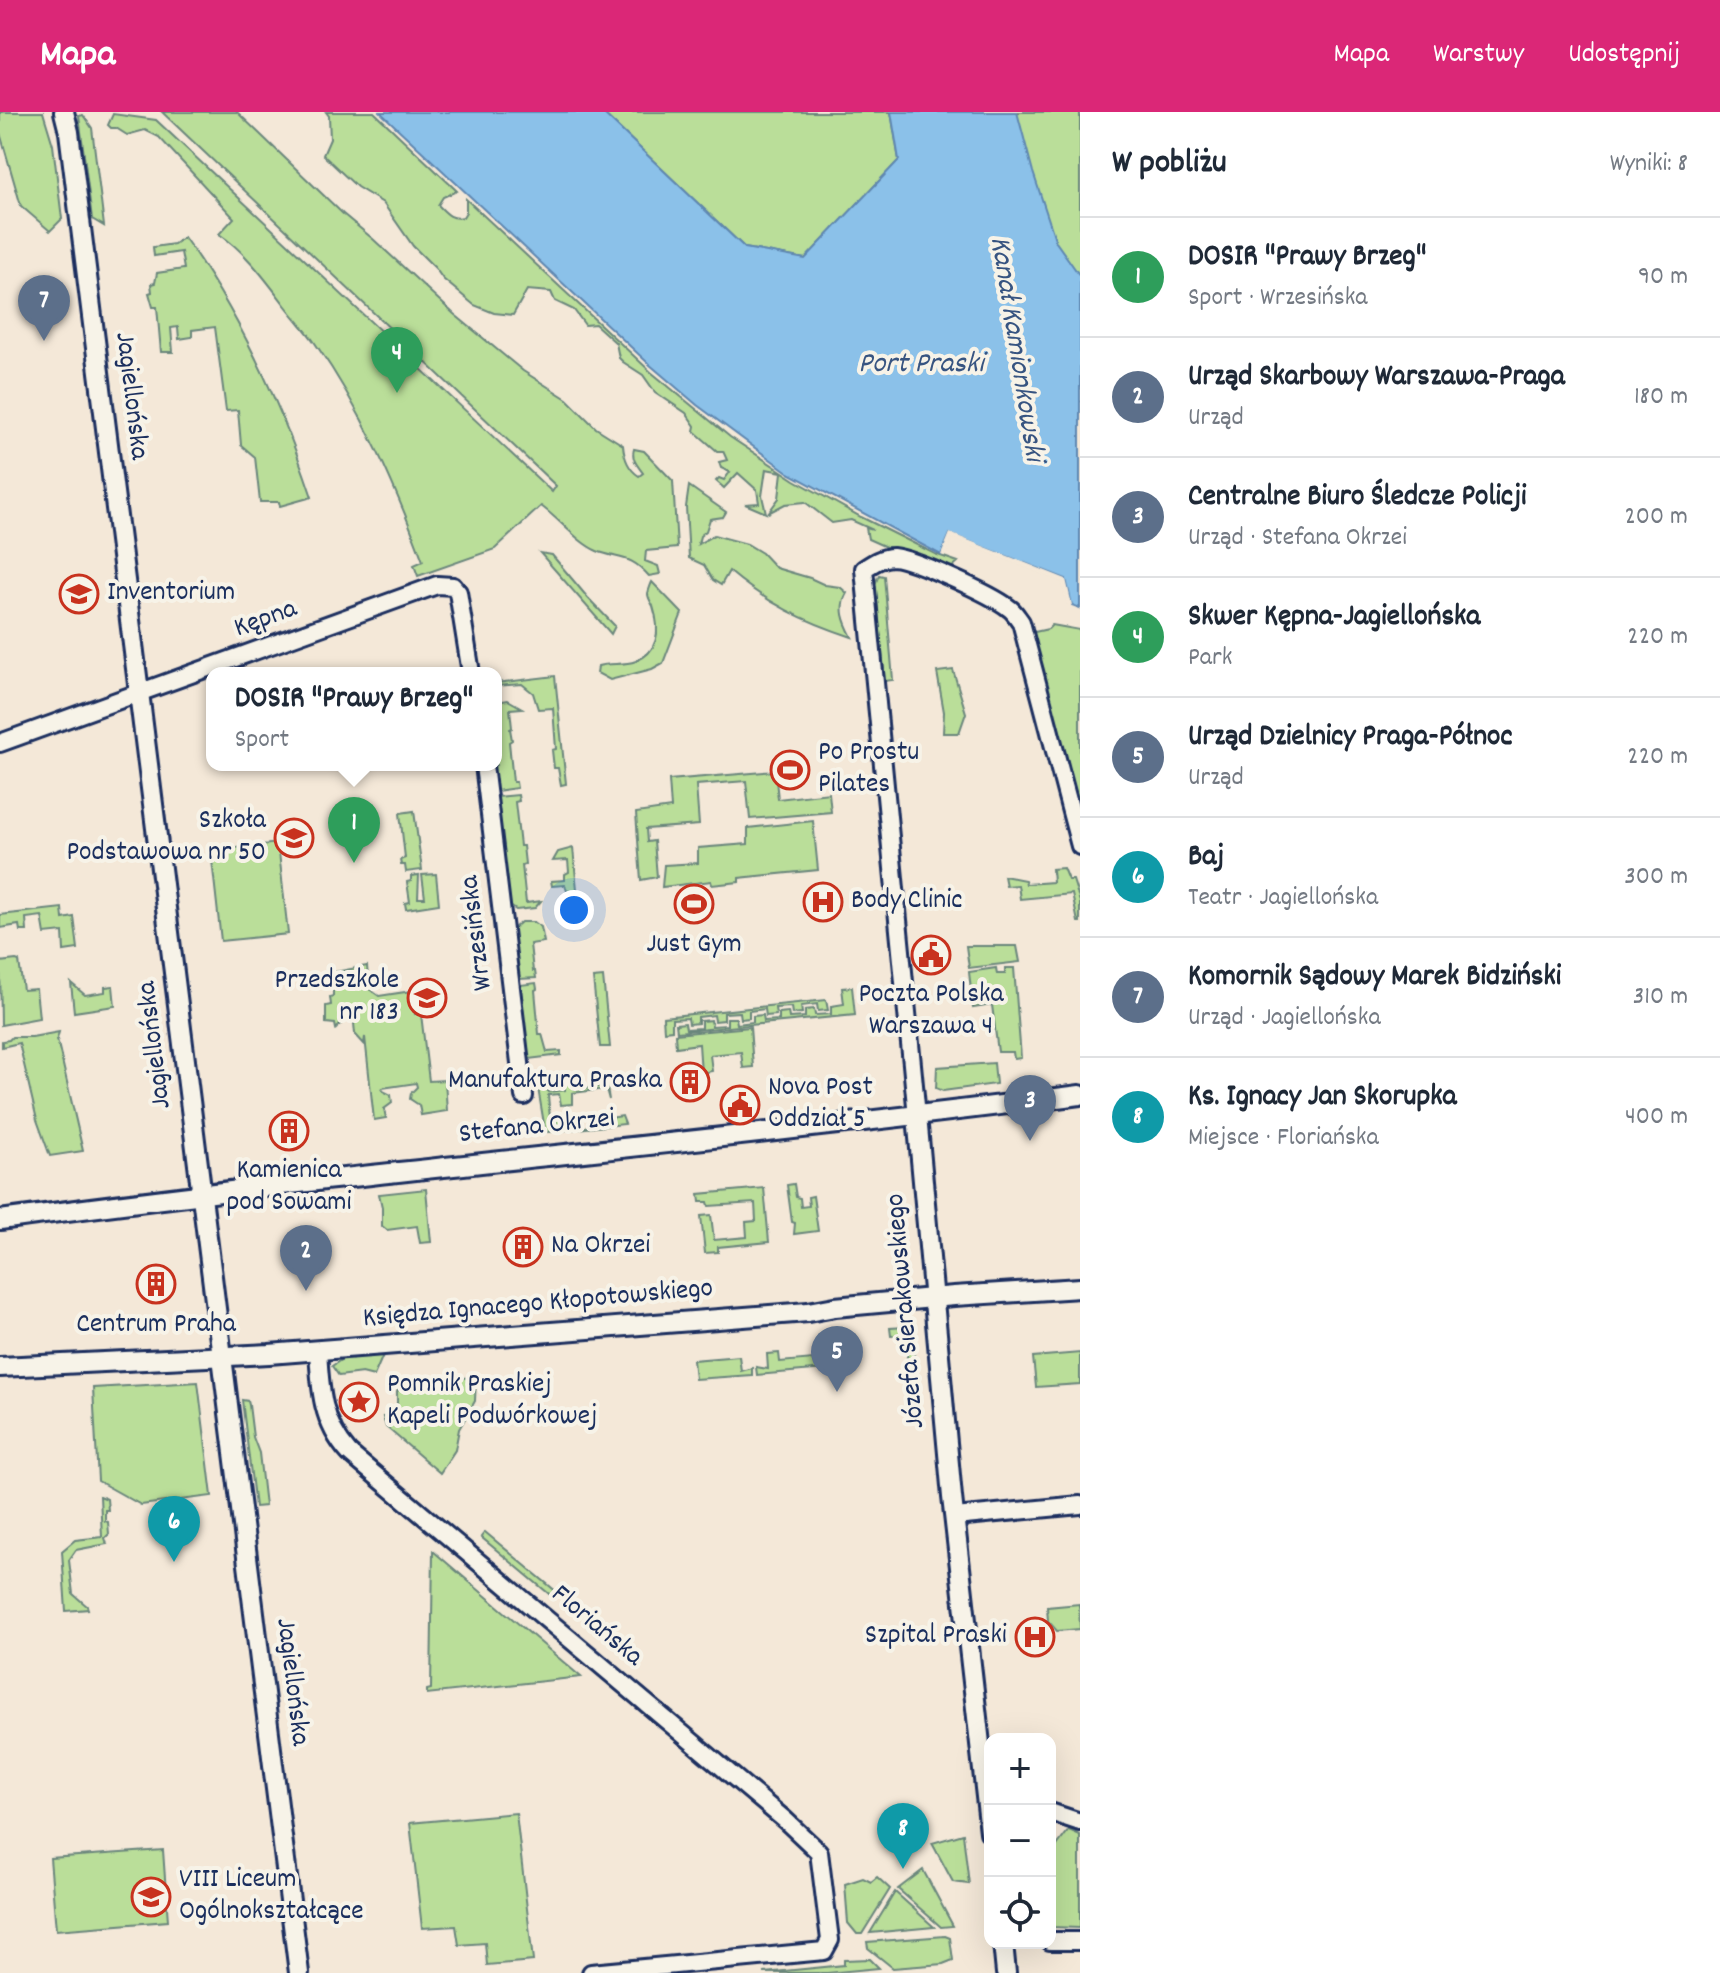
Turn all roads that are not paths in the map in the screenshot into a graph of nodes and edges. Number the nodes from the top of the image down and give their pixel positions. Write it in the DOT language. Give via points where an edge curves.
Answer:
graph roads {
  1 [pos="64,112"];
  2 [pos="213,667"];
  3 [pos="470,667"];
  4 [pos="206,669"];
  5 [pos="139,694"];
  6 [pos="0,743"];
  7 [pos="485,771"];
  8 [pos="1080,844"];
  9 [pos="1080,1095"];
  10 [pos="524,1096"];
  11 [pos="917,1116"];
  12 [pos="201,1193"];
  13 [pos="0,1220"];
  14 [pos="1080,1288"];
  15 [pos="934,1298"];
  16 [pos="318,1350"];
  17 [pos="222,1357"];
  18 [pos="0,1367"];
  19 [pos="1080,1505"];
  20 [pos="955,1517"];
  21 [pos="989,1805"];
  22 [pos="1056,1814"];
  23 [pos="1080,1822"];
  24 [pos="1056,1941"];
  25 [pos="1080,1941"];
  26 [pos="1004,1949"];
  27 [pos="299,1973"];
  28 [pos="591,1973"];
  29 [pos="1006,1973"];
  1 -- 5 [label="street, Jagiellońska"];
  2 -- 3 [label="street, Kępna" via="437,585 453,586 458,592"];
  4 -- 5 [label="street, Kępna"];
  5 -- 6 [label="street, Kępna"];
  5 -- 12 [label="street, Jagiellońska"];
  7 -- 10 [label="street, Wrzesińska"];
  8 -- 11 [label="street, Józefa Sierakowskiego" via="1021,622 1011,609 893,557 864,569"];
  9 -- 11 [label="street, Stefana Okrzei"];
  11 -- 12 [label="street, Stefana Okrzei"];
  11 -- 15 [label="street, Józefa Sierakowskiego"];
  12 -- 13 [label="street, Stefana Okrzei"];
  12 -- 17 [label="street, Jagiellońska"];
  14 -- 15 [label="street, Księdza Ignacego Kłopotowskiego"];
  15 -- 16 [label="street, Księdza Ignacego Kłopotowskiego"];
  15 -- 20 [label="street, Józefa Sierakowskiego"];
  16 -- 17 [label="street, Księdza Ignacego Kłopotowskiego"];
  16 -- 28 [label="street, Floriańska" via="323,1410 349,1453 808,1840 821,1858 830,1940 822,1952"];
  17 -- 18 [label="street, Księdza Ignacego Kłopotowskiego"];
  17 -- 27 [label="street, Jagiellońska"];
  19 -- 20 [label="street"];
  20 -- 21 [label="street, Józefa Sierakowskiego"];
  22 -- 23 [label="street"];
  24 -- 25 [label="street"];
  26 -- 29 [label="street"];
}
